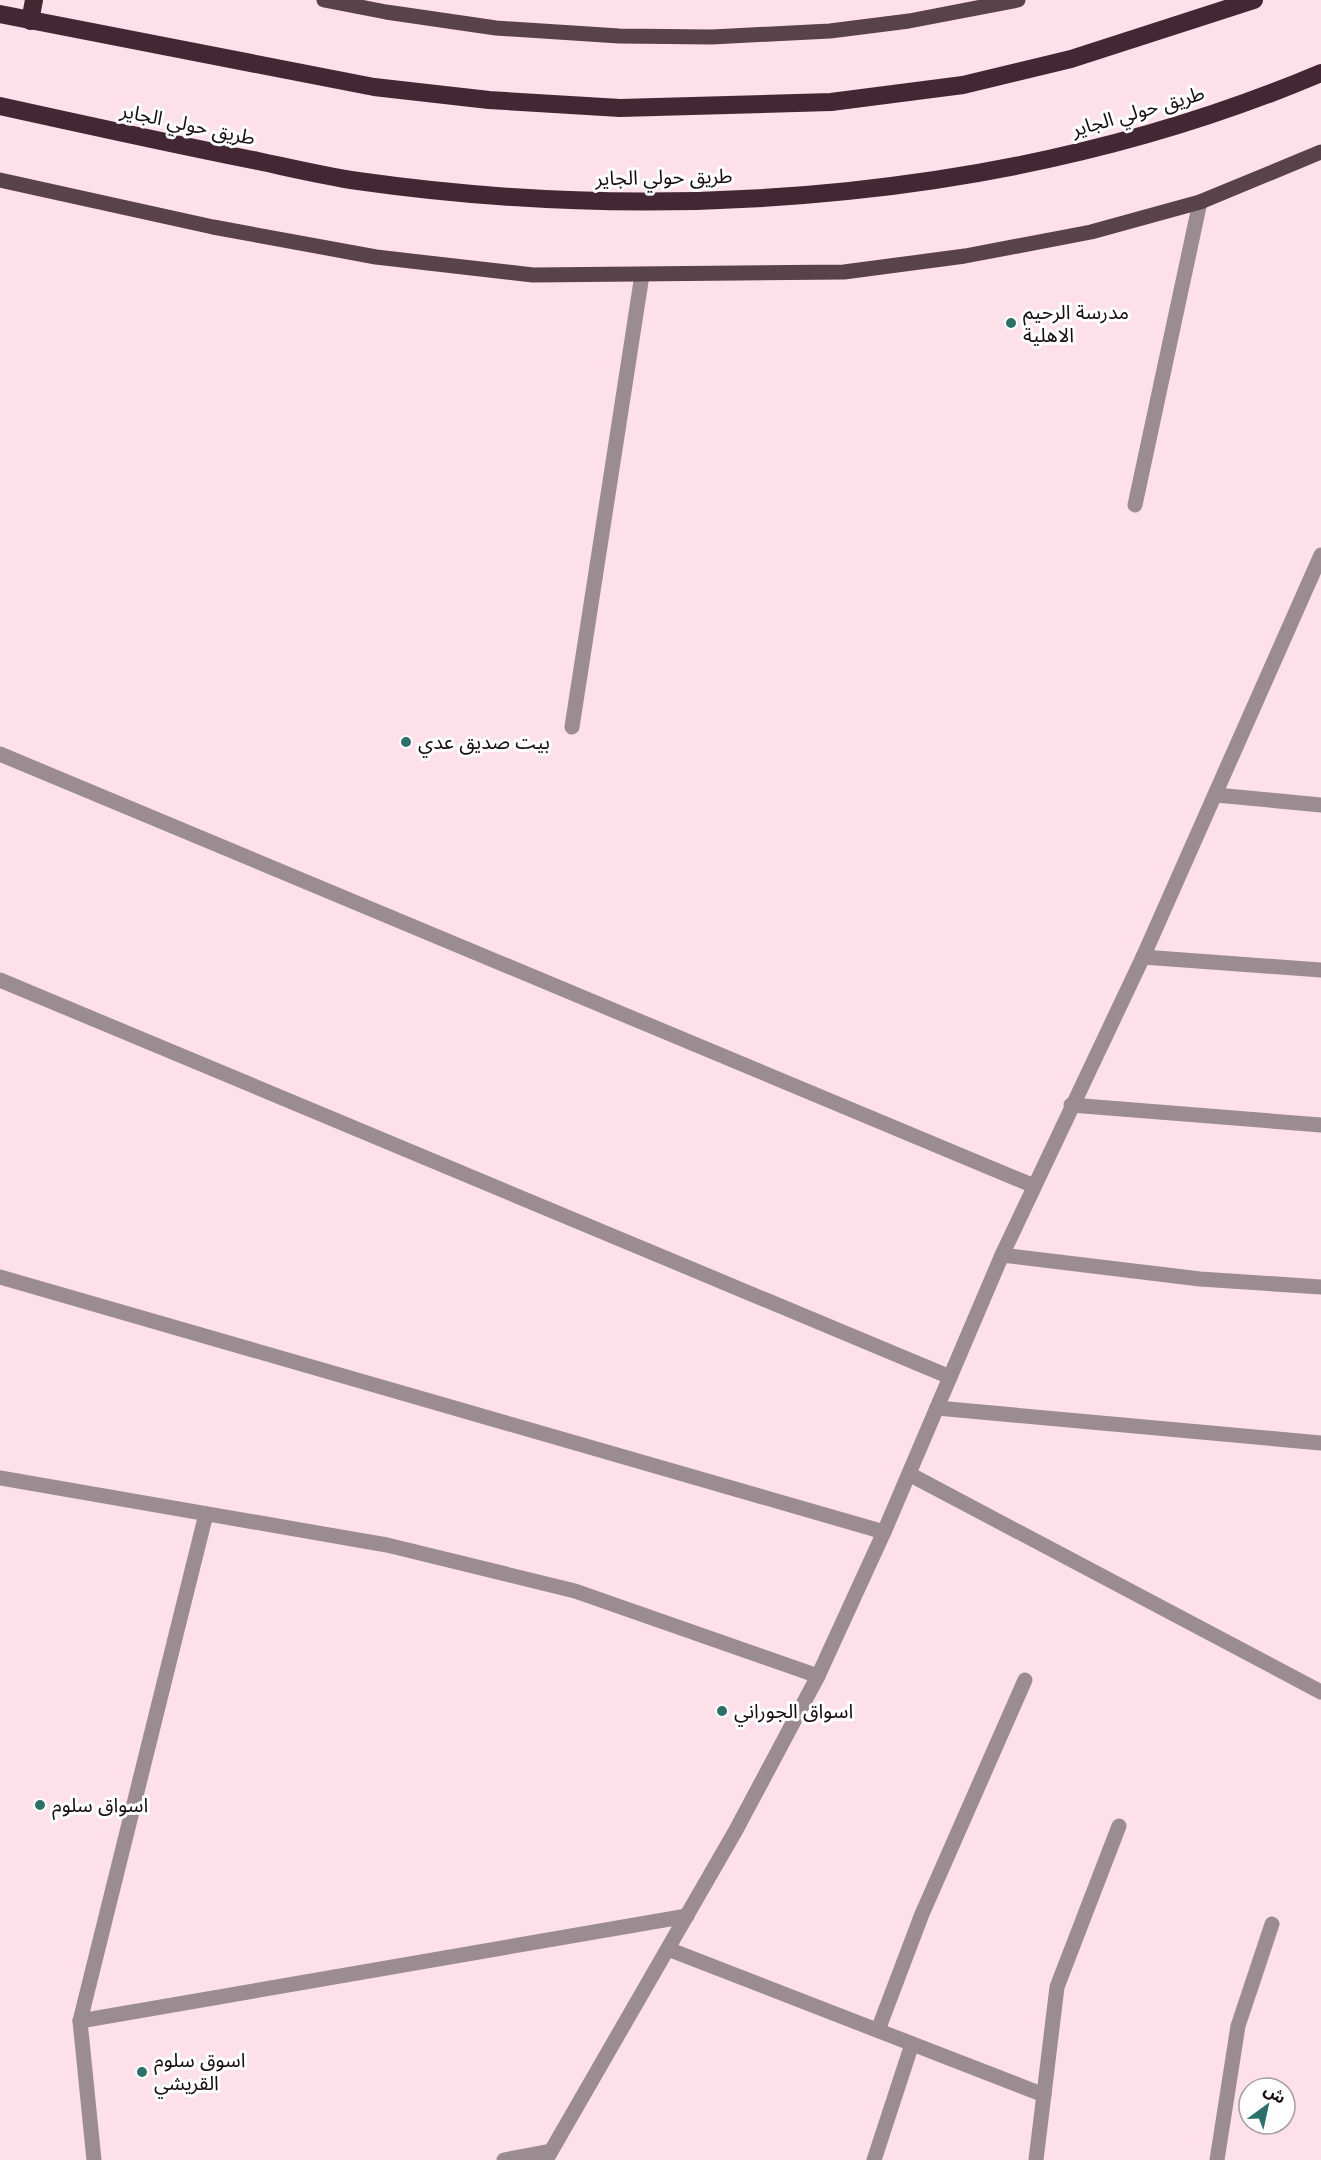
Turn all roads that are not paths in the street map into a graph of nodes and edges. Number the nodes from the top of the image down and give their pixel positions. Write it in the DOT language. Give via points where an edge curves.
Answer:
graph roads {
  1 [pos="34,0"];
  2 [pos="324,0"];
  3 [pos="1018,0"];
  4 [pos="1254,0"];
  5 [pos="0,14"];
  6 [pos="30,21"];
  7 [pos="1321,73"];
  8 [pos="0,106"];
  9 [pos="1321,152"];
  10 [pos="0,180"];
  11 [pos="1200,202"];
  12 [pos="642,274"];
  13 [pos="1135,505"];
  14 [pos="1321,555"];
  15 [pos="572,727"];
  16 [pos="0,754"];
  17 [pos="1216,795"];
  18 [pos="1321,805"];
  19 [pos="1143,957"];
  20 [pos="1321,970"];
  21 [pos="0,980"];
  22 [pos="1071,1106"];
  23 [pos="1321,1125"];
  24 [pos="1034,1186"];
  25 [pos="1002,1256"];
  26 [pos="0,1277"];
  27 [pos="1321,1287"];
  28 [pos="950,1377"];
  29 [pos="937,1408"];
  30 [pos="1321,1443"];
  31 [pos="909,1474"];
  32 [pos="0,1478"];
  33 [pos="206,1514"];
  34 [pos="884,1532"];
  35 [pos="818,1676"];
  36 [pos="1025,1680"];
  37 [pos="1321,1692"];
  38 [pos="1119,1826"];
  39 [pos="687,1916"];
  40 [pos="1272,1924"];
  41 [pos="668,1949"];
  42 [pos="80,2021"];
  43 [pos="878,2031"];
  44 [pos="912,2044"];
  45 [pos="1044,2096"];
  46 [pos="549,2156"];
  47 [pos="94,2160"];
  48 [pos="504,2160"];
  49 [pos="874,2160"];
  50 [pos="1036,2160"];
  51 [pos="1217,2160"];
  1 -- 6 [label="highway"];
  2 -- 3 [label="main road" via="496,28 712,37 830,31"];
  4 -- 6 [label="highway" via="1071,59 963,86 831,102 620,108 489,100 374,87"];
  5 -- 6 [label="highway"];
  7 -- 8 [label="highway, طريق حولي الجاير" via="1202,117 1099,147 982,173 838,192 725,200 604,202 480,196 366,182"];
  9 -- 11 [label="main road"];
  10 -- 12 [label="main road" via="213,227 376,257 533,275"];
  11 -- 12 [label="main road" via="1091,232 965,256 855,270"];
  11 -- 13 [label="street"];
  12 -- 15 [label="street"];
  14 -- 17 [label="street"];
  16 -- 24 [label="street"];
  17 -- 18 [label="street"];
  17 -- 19 [label="street"];
  19 -- 20 [label="street"];
  19 -- 22 [label="street"];
  21 -- 28 [label="street"];
  22 -- 23 [label="street"];
  22 -- 24 [label="street"];
  24 -- 25 [label="street"];
  25 -- 27 [label="street" via="1200,1279"];
  25 -- 28 [label="street"];
  26 -- 34 [label="street"];
  28 -- 29 [label="street"];
  29 -- 30 [label="street"];
  29 -- 31 [label="street"];
  31 -- 34 [label="street"];
  31 -- 37 [label="street"];
  32 -- 33 [label="street"];
  33 -- 35 [label="street" via="387,1545 575,1591"];
  33 -- 42 [label="street"];
  34 -- 35 [label="street"];
  35 -- 39 [label="street"];
  36 -- 43 [label="street" via="922,1914"];
  38 -- 45 [label="street" via="1057,1987"];
  39 -- 41 [label="street"];
  39 -- 42 [label="street"];
  40 -- 51 [label="street" via="1238,2026"];
  41 -- 43 [label="street"];
  41 -- 46 [label="street"];
  42 -- 47 [label="street"];
  43 -- 44 [label="street"];
  44 -- 45 [label="street"];
  44 -- 49 [label="street"];
  45 -- 50 [label="street"];
  46 -- 48 [label="street"];
}
